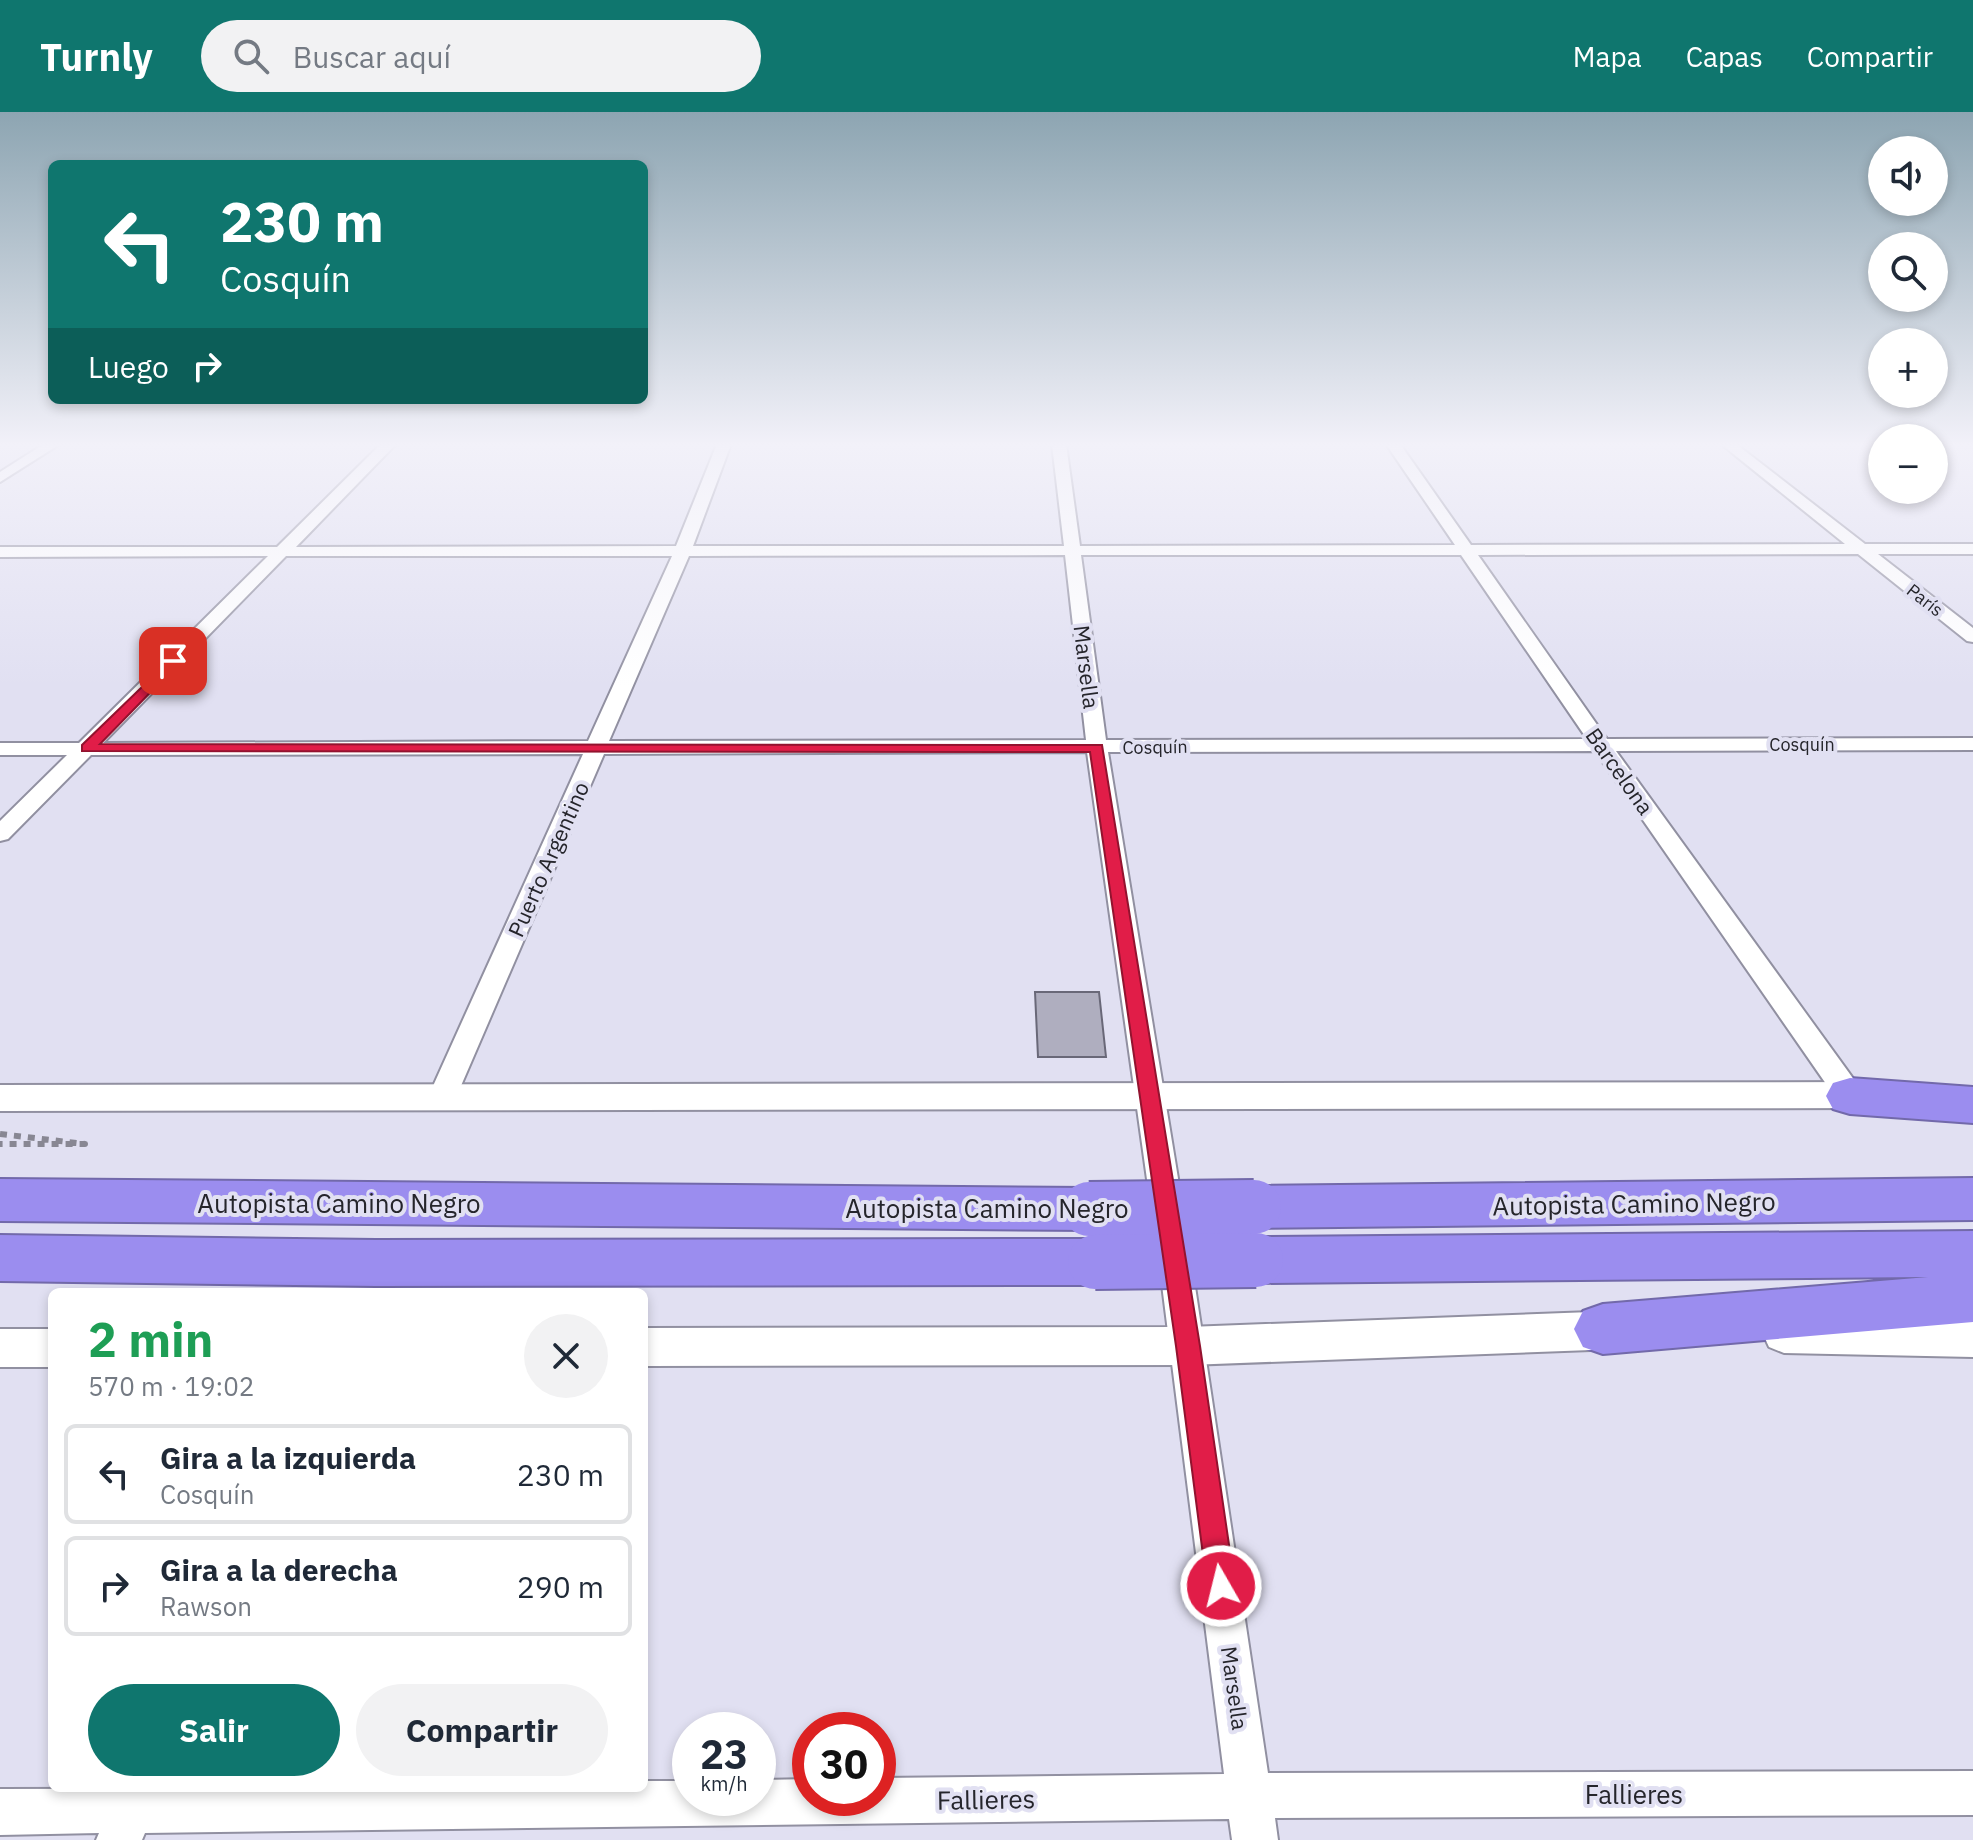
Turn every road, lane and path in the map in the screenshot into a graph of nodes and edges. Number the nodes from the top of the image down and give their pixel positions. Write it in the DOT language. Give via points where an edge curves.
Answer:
graph roads {
  1 [pos="308,525"];
  2 [pos="693,525"];
  3 [pos="1069,525"];
  4 [pos="1451,525"];
  5 [pos="1828,525"];
  6 [pos="1973,549"];
  7 [pos="683,550"];
  8 [pos="1072,550"];
  9 [pos="1469,550"];
  10 [pos="1860,550"];
  11 [pos="281,551"];
  12 [pos="0,552"];
  13 [pos="1973,637"];
  14 [pos="1600,743"];
  15 [pos="1973,744"];
  16 [pos="87,748"];
  17 [pos="1097,748"];
  18 [pos="0,749"];
  19 [pos="596,749"];
  20 [pos="0,834"];
  21 [pos="443,1095"];
  22 [pos="1973,1095"];
  23 [pos="1850,1096"];
  24 [pos="1149,1097"];
  25 [pos="0,1098"];
  26 [pos="1973,1105"];
  27 [pos="0,1134"];
  28 [pos="0,1144"];
  29 [pos="0,1182"];
  30 [pos="1973,1199"];
  31 [pos="0,1200"];
  32 [pos="171,1202"];
  33 [pos="1255,1234"];
  34 [pos="1973,1254"];
  35 [pos="0,1258"];
  36 [pos="376,1263"];
  37 [pos="0,1277"];
  38 [pos="1973,1298"];
  39 [pos="1603,1329"];
  40 [pos="1973,1338"];
  41 [pos="1188,1346"];
  42 [pos="648,1347"];
  43 [pos="0,1348"];
  44 [pos="48,1348"];
  45 [pos="1973,1793"];
  46 [pos="1250,1796"];
  47 [pos="0,1812"];
  48 [pos="131,1813"];
  49 [pos="1255,1840"];
  1 -- 11 [label="street"];
  2 -- 7 [label="street, Puerto Argentino"];
  3 -- 8 [label="street, Marsella"];
  4 -- 9 [label="street, Barcelona"];
  5 -- 10 [label="street, París"];
  6 -- 10 [label="street"];
  7 -- 8 [label="street"];
  7 -- 11 [label="street"];
  7 -- 19 [label="street, Puerto Argentino"];
  8 -- 9 [label="street"];
  8 -- 17 [label="street, Marsella"];
  9 -- 10 [label="street"];
  9 -- 14 [label="street, Barcelona"];
  10 -- 13 [label="street, París"];
  11 -- 12 [label="street"];
  11 -- 16 [label="street"];
  14 -- 15 [label="street, Cosquín"];
  14 -- 17 [label="street, Cosquín"];
  14 -- 23 [label="street, Barcelona"];
  16 -- 18 [label="street, Cosquín"];
  16 -- 19 [label="street, Cosquín"];
  16 -- 20 [label="street"];
  17 -- 19 [label="street, Cosquín"];
  17 -- 24 [label="street, Marsella"];
  19 -- 21 [label="street, Puerto Argentino"];
  21 -- 24 [label="street"];
  21 -- 25 [label="street"];
  22 -- 23 [label="street"];
  23 -- 24 [label="street"];
  23 -- 26 [label="highway"];
  24 -- 41 [label="street, Marsella"];
  27 -- 28 [label="path" via="85,1144"];
  29 -- 32 [label="highway"];
  30 -- 33 [label="highway, Autopista Camino Negro"];
  31 -- 32 [label="highway, Autopista Camino Negro"];
  32 -- 33 [label="highway, Autopista Camino Negro, bridge" via="1089,1209"];
  33 -- 34 [label="highway, Autopista Camino Negro"];
  33 -- 36 [label="highway, Autopista Camino Negro, bridge" via="1095,1262"];
  35 -- 36 [label="highway, Autopista Camino Negro"];
  36 -- 37 [label="highway" via="177,1275"];
  38 -- 39 [label="highway"];
  39 -- 40 [label="street"];
  39 -- 41 [label="street"];
  41 -- 42 [label="street"];
  41 -- 46 [label="street, Marsella"];
  43 -- 44 [label="street"];
  45 -- 46 [label="street, Fallieres"];
  46 -- 48 [label="street, Fallieres"];
  46 -- 49 [label="street, Marsella"];
  47 -- 48 [label="street, Fallieres"];
}
